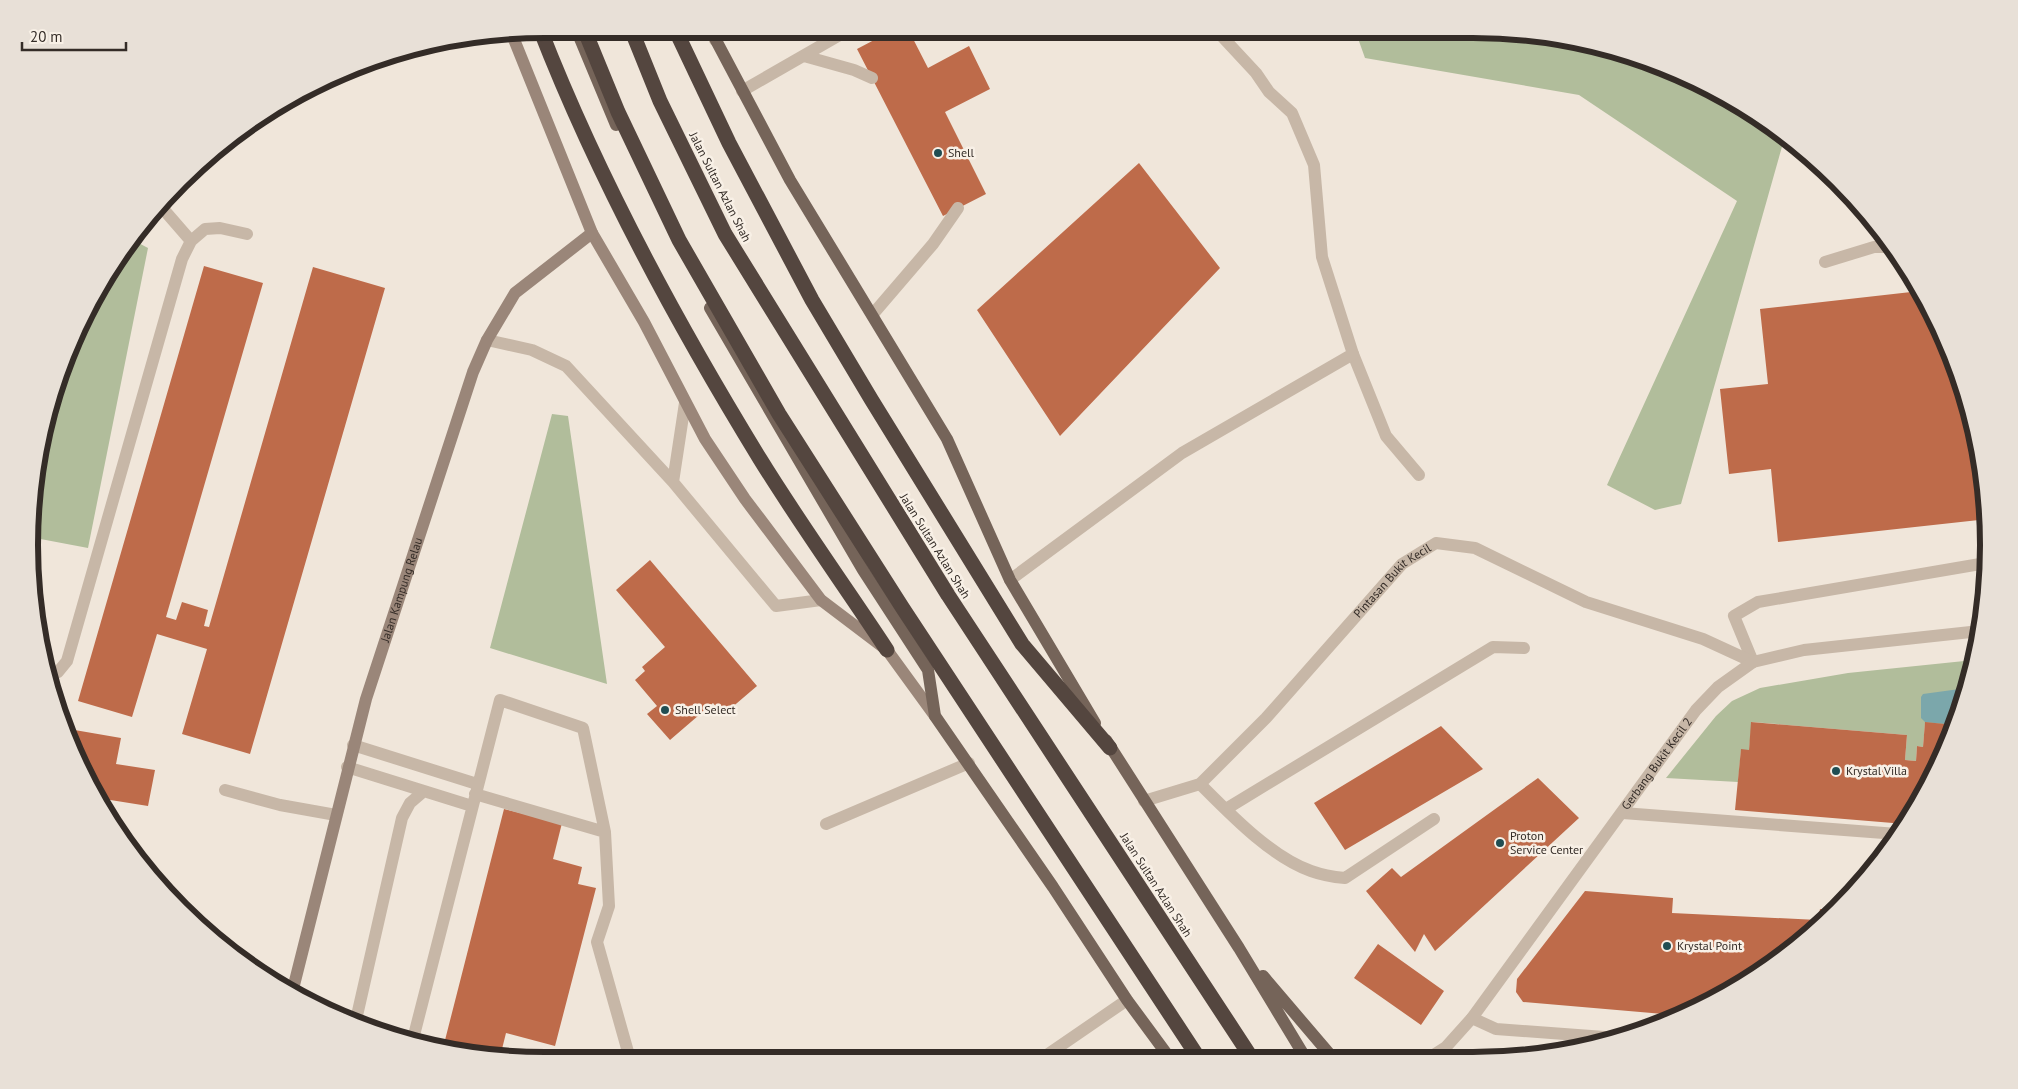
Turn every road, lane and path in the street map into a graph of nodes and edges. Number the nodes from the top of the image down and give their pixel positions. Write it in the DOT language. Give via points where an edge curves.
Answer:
graph roads {
  1 [pos="544,38"];
  2 [pos="580,38"];
  3 [pos="588,38"];
  4 [pos="634,38"];
  5 [pos="679,38"];
  6 [pos="714,38"];
  7 [pos="835,38"];
  8 [pos="1223,38"];
  9 [pos="514,39"];
  10 [pos="804,56"];
  11 [pos="872,78"];
  12 [pos="742,90"];
  13 [pos="958,208"];
  14 [pos="163,210"];
  15 [pos="592,233"];
  16 [pos="247,234"];
  17 [pos="191,241"];
  18 [pos="1884,247"];
  19 [pos="1825,262"];
  20 [pos="873,314"];
  21 [pos="487,340"];
  22 [pos="1353,354"];
  23 [pos="684,403"];
  24 [pos="1419,475"];
  25 [pos="673,482"];
  26 [pos="1979,564"];
  27 [pos="1010,580"];
  28 [pos="821,600"];
  29 [pos="1973,632"];
  30 [pos="1524,648"];
  31 [pos="887,650"];
  32 [pos="1753,662"];
  33 [pos="54,673"];
  34 [pos="934,716"];
  35 [pos="353,745"];
  36 [pos="1110,748"];
  37 [pos="968,763"];
  38 [pos="347,767"];
  39 [pos="1200,784"];
  40 [pos="225,790"];
  41 [pos="424,791"];
  42 [pos="475,794"];
  43 [pos="1144,801"];
  44 [pos="1226,809"];
  45 [pos="1622,813"];
  46 [pos="336,815"];
  47 [pos="1434,819"];
  48 [pos="826,824"];
  49 [pos="605,832"];
  50 [pos="1890,833"];
  51 [pos="1239,948"];
  52 [pos="294,985"];
  53 [pos="1127,1000"];
  54 [pos="357,1016"];
  55 [pos="1472,1018"];
  56 [pos="414,1034"];
  57 [pos="1595,1036"];
  58 [pos="628,1052"];
  59 [pos="1053,1052"];
  60 [pos="1165,1052"];
  61 [pos="1195,1052"];
  62 [pos="1248,1052"];
  63 [pos="1302,1052"];
  64 [pos="1329,1052"];
  65 [pos="1438,1052"];
  1 -- 31 [label="highway" via="568,101 633,233 760,459"];
  2 -- 34 [label="main road" via="600,90 658,213 738,359 863,570 928,670"];
  3 -- 61 [label="highway" via="618,112 679,240 779,414"];
  4 -- 62 [label="highway, Jalan Sultan Azlan Shah" via="660,101 725,234 948,595"];
  5 -- 36 [label="highway" via="729,143 812,300 872,399 1022,644"];
  6 -- 12 [label="main road"];
  7 -- 10 [label="street"];
  8 -- 22 [label="street" via="1269,92 1292,113 1314,165 1322,256"];
  9 -- 15 [label="street"];
  10 -- 11 [label="street"];
  10 -- 12 [label="street"];
  12 -- 20 [label="main road" via="790,180"];
  13 -- 20 [label="street" via="934,244"];
  14 -- 17 [label="street"];
  15 -- 21 [label="street, Jalan Kampung Relau" via="515,294"];
  15 -- 23 [label="street" via="644,322"];
  16 -- 17 [label="street" via="205,228"];
  17 -- 33 [label="street" via="182,259 67,661"];
  18 -- 19 [label="street"];
  20 -- 27 [label="main road" via="948,439"];
  21 -- 25 [label="street" via="532,350 566,366"];
  21 -- 35 [label="street, Jalan Kampung Relau" via="473,372"];
  22 -- 24 [label="street" via="1386,436"];
  22 -- 27 [label="street" via="1182,453"];
  23 -- 25 [label="street"];
  23 -- 28 [label="street" via="745,499"];
  25 -- 28 [label="street" via="776,606"];
  26 -- 32 [label="street" via="1758,602 1734,616"];
  27 -- 36 [label="main road"];
  28 -- 31 [label="street"];
  29 -- 32 [label="street, Gerbang Bukit Kecil 2" via="1804,650"];
  30 -- 44 [label="street" via="1493,647"];
  31 -- 34 [label="street"];
  32 -- 39 [label="street, Pintasan Bukit Kecil" via="1704,639 1586,602 1476,548 1436,543 1402,564 1266,718"];
  32 -- 45 [label="street, Gerbang Bukit Kecil 2" via="1718,687 1696,710"];
  34 -- 37 [label="main road"];
  35 -- 38 [label="street, Jalan Kampung Relau"];
  35 -- 42 [label="street"];
  36 -- 43 [label="main road"];
  37 -- 48 [label="street"];
  37 -- 53 [label="main road"];
  38 -- 41 [label="street"];
  38 -- 46 [label="street, Jalan Kampung Relau"];
  39 -- 43 [label="street, Pintasan Bukit Kecil"];
  39 -- 44 [label="street"];
  40 -- 46 [label="street" via="280,805"];
  41 -- 42 [label="street"];
  41 -- 54 [label="street" via="410,803 402,818"];
  42 -- 49 [label="street"];
  42 -- 49 [label="street" via="500,700 583,728"];
  42 -- 56 [label="street"];
  43 -- 51 [label="main road"];
  44 -- 47 [label="street" via="1282,855 1310,871 1345,878"];
  45 -- 50 [label="street"];
  45 -- 55 [label="street, Gerbang Bukit Kecil 2"];
  46 -- 52 [label="street, Jalan Kampung Relau"];
  49 -- 58 [label="street" via="609,906 597,942"];
  51 -- 63 [label="main road"];
  51 -- 64 [label="main road"];
  53 -- 59 [label="street"];
  53 -- 60 [label="main road"];
  55 -- 57 [label="street" via="1496,1029"];
  55 -- 65 [label="street, Gerbang Bukit Kecil 2"];
}
